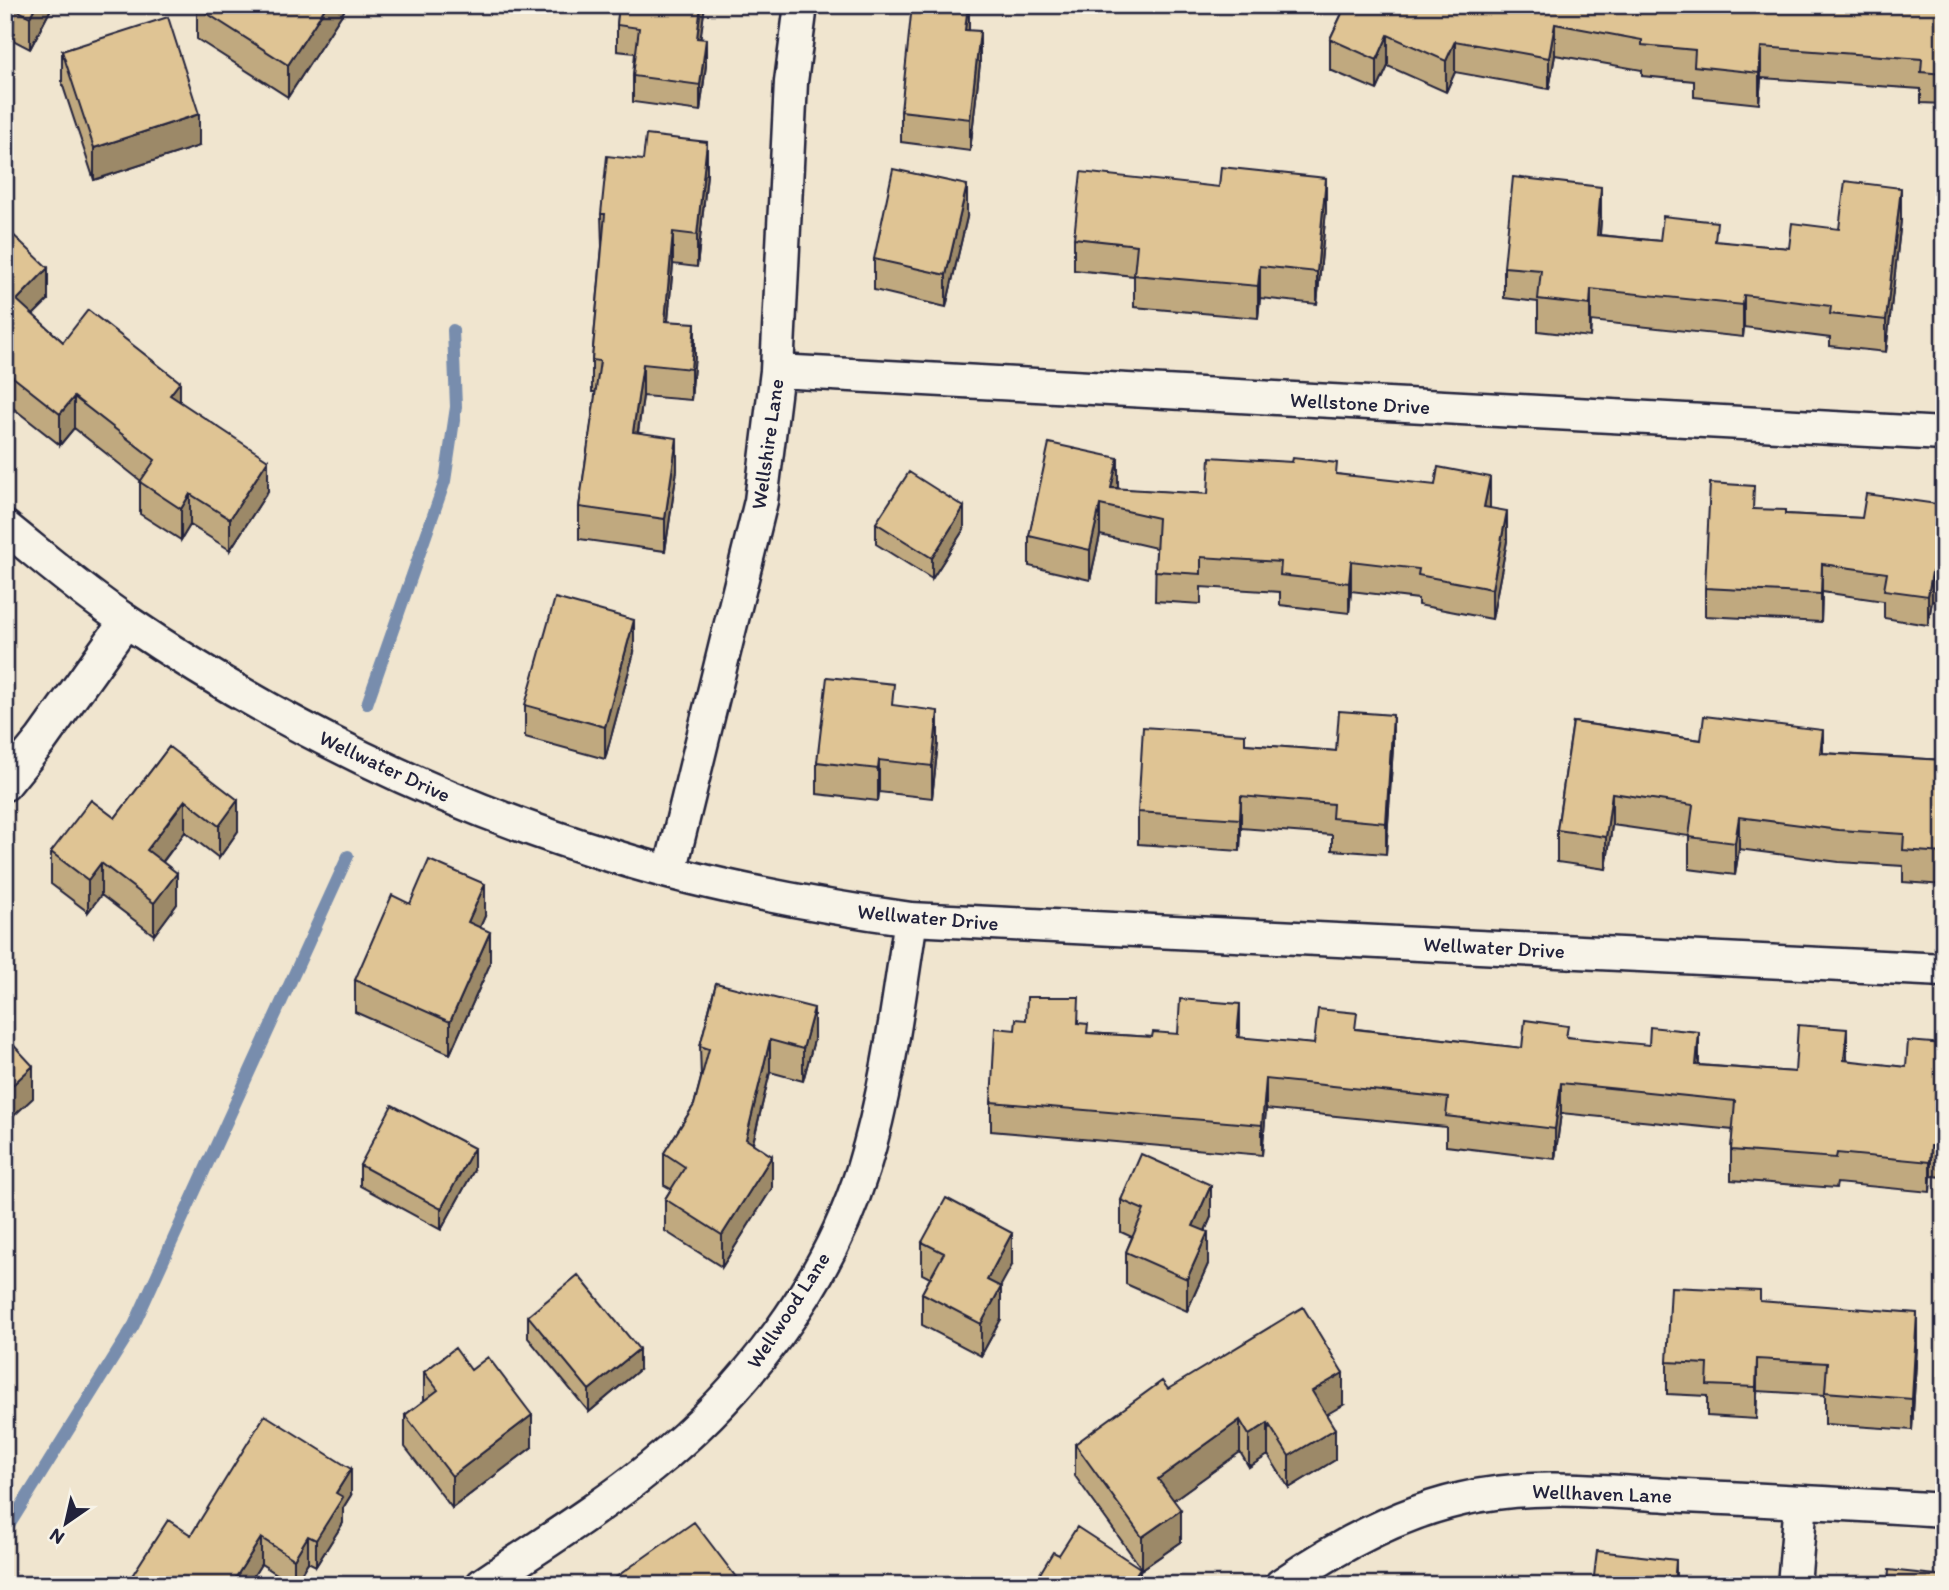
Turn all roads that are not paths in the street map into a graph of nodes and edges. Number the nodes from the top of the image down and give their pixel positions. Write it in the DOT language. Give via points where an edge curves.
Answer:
graph roads {
  1 [pos="800,5"];
  2 [pos="777,372"];
  3 [pos="1944,434"];
  4 [pos="5,527"];
  5 [pos="126,621"];
  6 [pos="5,784"];
  7 [pos="670,872"];
  8 [pos="911,919"];
  9 [pos="1944,970"];
  10 [pos="1801,1502"];
  11 [pos="1944,1510"];
  12 [pos="482,1585"];
  13 [pos="1281,1585"];
  14 [pos="1794,1585"];
  1 -- 2 [label="street, Wellshire Lane" via="791,82"];
  2 -- 3 [label="street, Wellstone Drive"];
  2 -- 7 [label="street, Wellshire Lane" via="759,513"];
  4 -- 5 [label="street, Wellwater Drive"];
  5 -- 6 [label="street"];
  5 -- 7 [label="street, Wellwater Drive" via="238,691 410,779 567,842"];
  7 -- 8 [label="street, Wellwater Drive" via="778,898"];
  8 -- 9 [label="street, Wellwater Drive"];
  8 -- 12 [label="street, Wellwood Lane" via="882,1093 863,1168 839,1227 796,1306 745,1376 671,1450"];
  10 -- 11 [label="street, Wellhaven Lane"];
  10 -- 13 [label="street, Wellhaven Lane" via="1558,1489 1493,1493 1387,1524 1350,1541"];
  10 -- 14 [label="street"];
}
